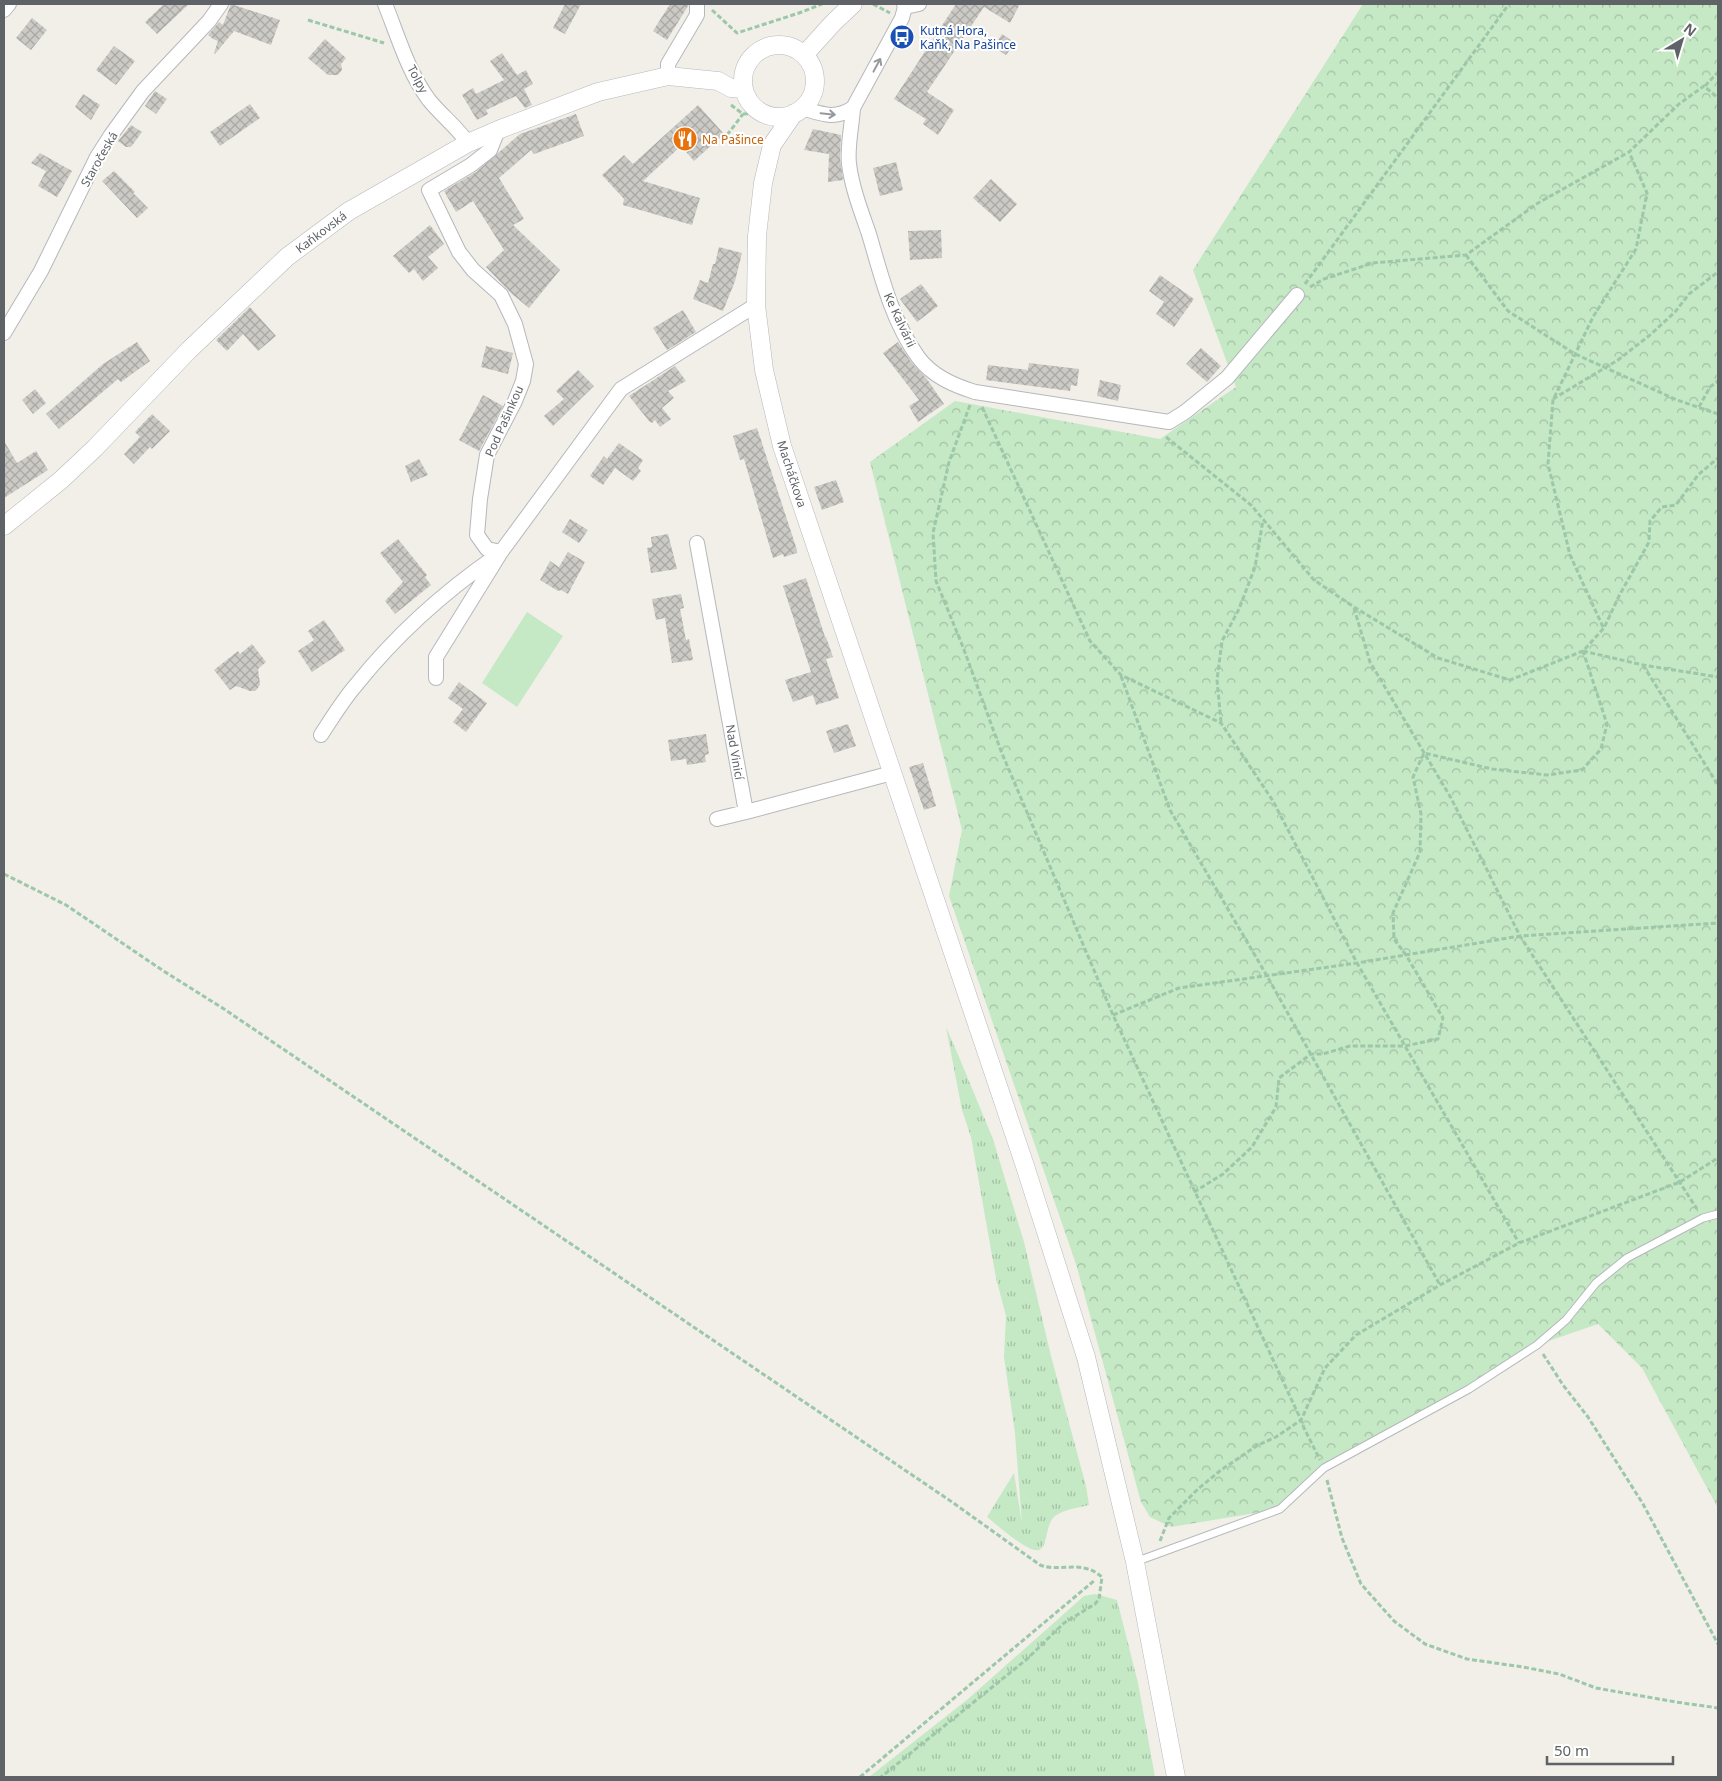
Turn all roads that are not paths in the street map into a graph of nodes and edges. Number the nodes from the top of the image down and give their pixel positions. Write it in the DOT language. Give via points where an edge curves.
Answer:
graph roads {
  1 [pos="8,4"];
  2 [pos="221,4"];
  3 [pos="385,4"];
  4 [pos="853,4"];
  5 [pos="909,5"];
  6 [pos="704,6"];
  7 [pos="4,10"];
  8 [pos="804,55"];
  9 [pos="746,67"];
  10 [pos="668,76"];
  11 [pos="718,81"];
  12 [pos="744,89"];
  13 [pos="853,108"];
  14 [pos="798,111"];
  15 [pos="764,113"];
  16 [pos="498,130"];
  17 [pos="468,143"];
  18 [pos="772,145"];
  19 [pos="1297,295"];
  20 [pos="756,304"];
  21 [pos="4,333"];
  22 [pos="4,526"];
  23 [pos="697,543"];
  24 [pos="501,552"];
  25 [pos="436,678"];
  26 [pos="321,735"];
  27 [pos="892,773"];
  28 [pos="746,812"];
  29 [pos="717,819"];
  30 [pos="1718,1214"];
  31 [pos="1134,1562"];
  32 [pos="1176,1777"];
  1 -- 7 [label="street"];
  2 -- 21 [label="street, Staročeská" via="143,91 110,135 41,271"];
  3 -- 17 [label="street, Tolpy" via="416,78 429,100"];
  4 -- 8 [label="street"];
  13 -- 5 [label="street, one-way"];
  6 -- 10 [label="street" via="668,64"];
  8 -- 9 [label="street" via="795,48 772,45 752,57"];
  8 -- 14 [label="street" via="814,72 815,82 809,101"];
  9 -- 11 [label="street"];
  9 -- 12 [label="street"];
  10 -- 11 [label="street, Kaňkovská"];
  10 -- 16 [label="street, Kaňkovská" via="598,92"];
  11 -- 12 [label="street, Kaňkovská" via="731,88"];
  12 -- 15 [label="street" via="748,99"];
  14 -- 13 [label="street, one-way" via="832,116"];
  13 -- 19 [label="street, Ke Kalvárii" via="849,162 853,183 894,312 918,357 933,373 954,385 975,392 1169,422 1220,383"];
  14 -- 15 [label="street" via="784,116"];
  14 -- 18 [label="street"];
  15 -- 18 [label="street"];
  16 -- 17 [label="street, Kaňkovská"];
  16 -- 24 [label="street, Pod Pašinkou" via="490,150 471,166 429,190 459,252 473,270 501,295 515,324 526,364 515,401 487,455 480,498 477,535 487,548"];
  17 -- 22 [label="street, Kaňkovská" via="350,211 287,257 189,350 68,474"];
  18 -- 20 [label="street, Macháčkova" via="763,183 757,236"];
  20 -- 24 [label="street" via="621,389"];
  20 -- 27 [label="street, Macháčkova" via="764,370 782,446"];
  23 -- 28 [label="street, Nad Vinicí"];
  24 -- 25 [label="street" via="436,657"];
  24 -- 26 [label="street" via="429,607 391,645 355,686"];
  27 -- 28 [label="street"];
  27 -- 31 [label="street, Macháčkova" via="1086,1357"];
  28 -- 29 [label="street"];
  30 -- 31 [label="lane" via="1702,1218 1627,1258 1596,1282 1566,1320 1537,1345 1469,1389 1324,1468 1280,1509"];
  31 -- 32 [label="street, Macháčkova"];
}
